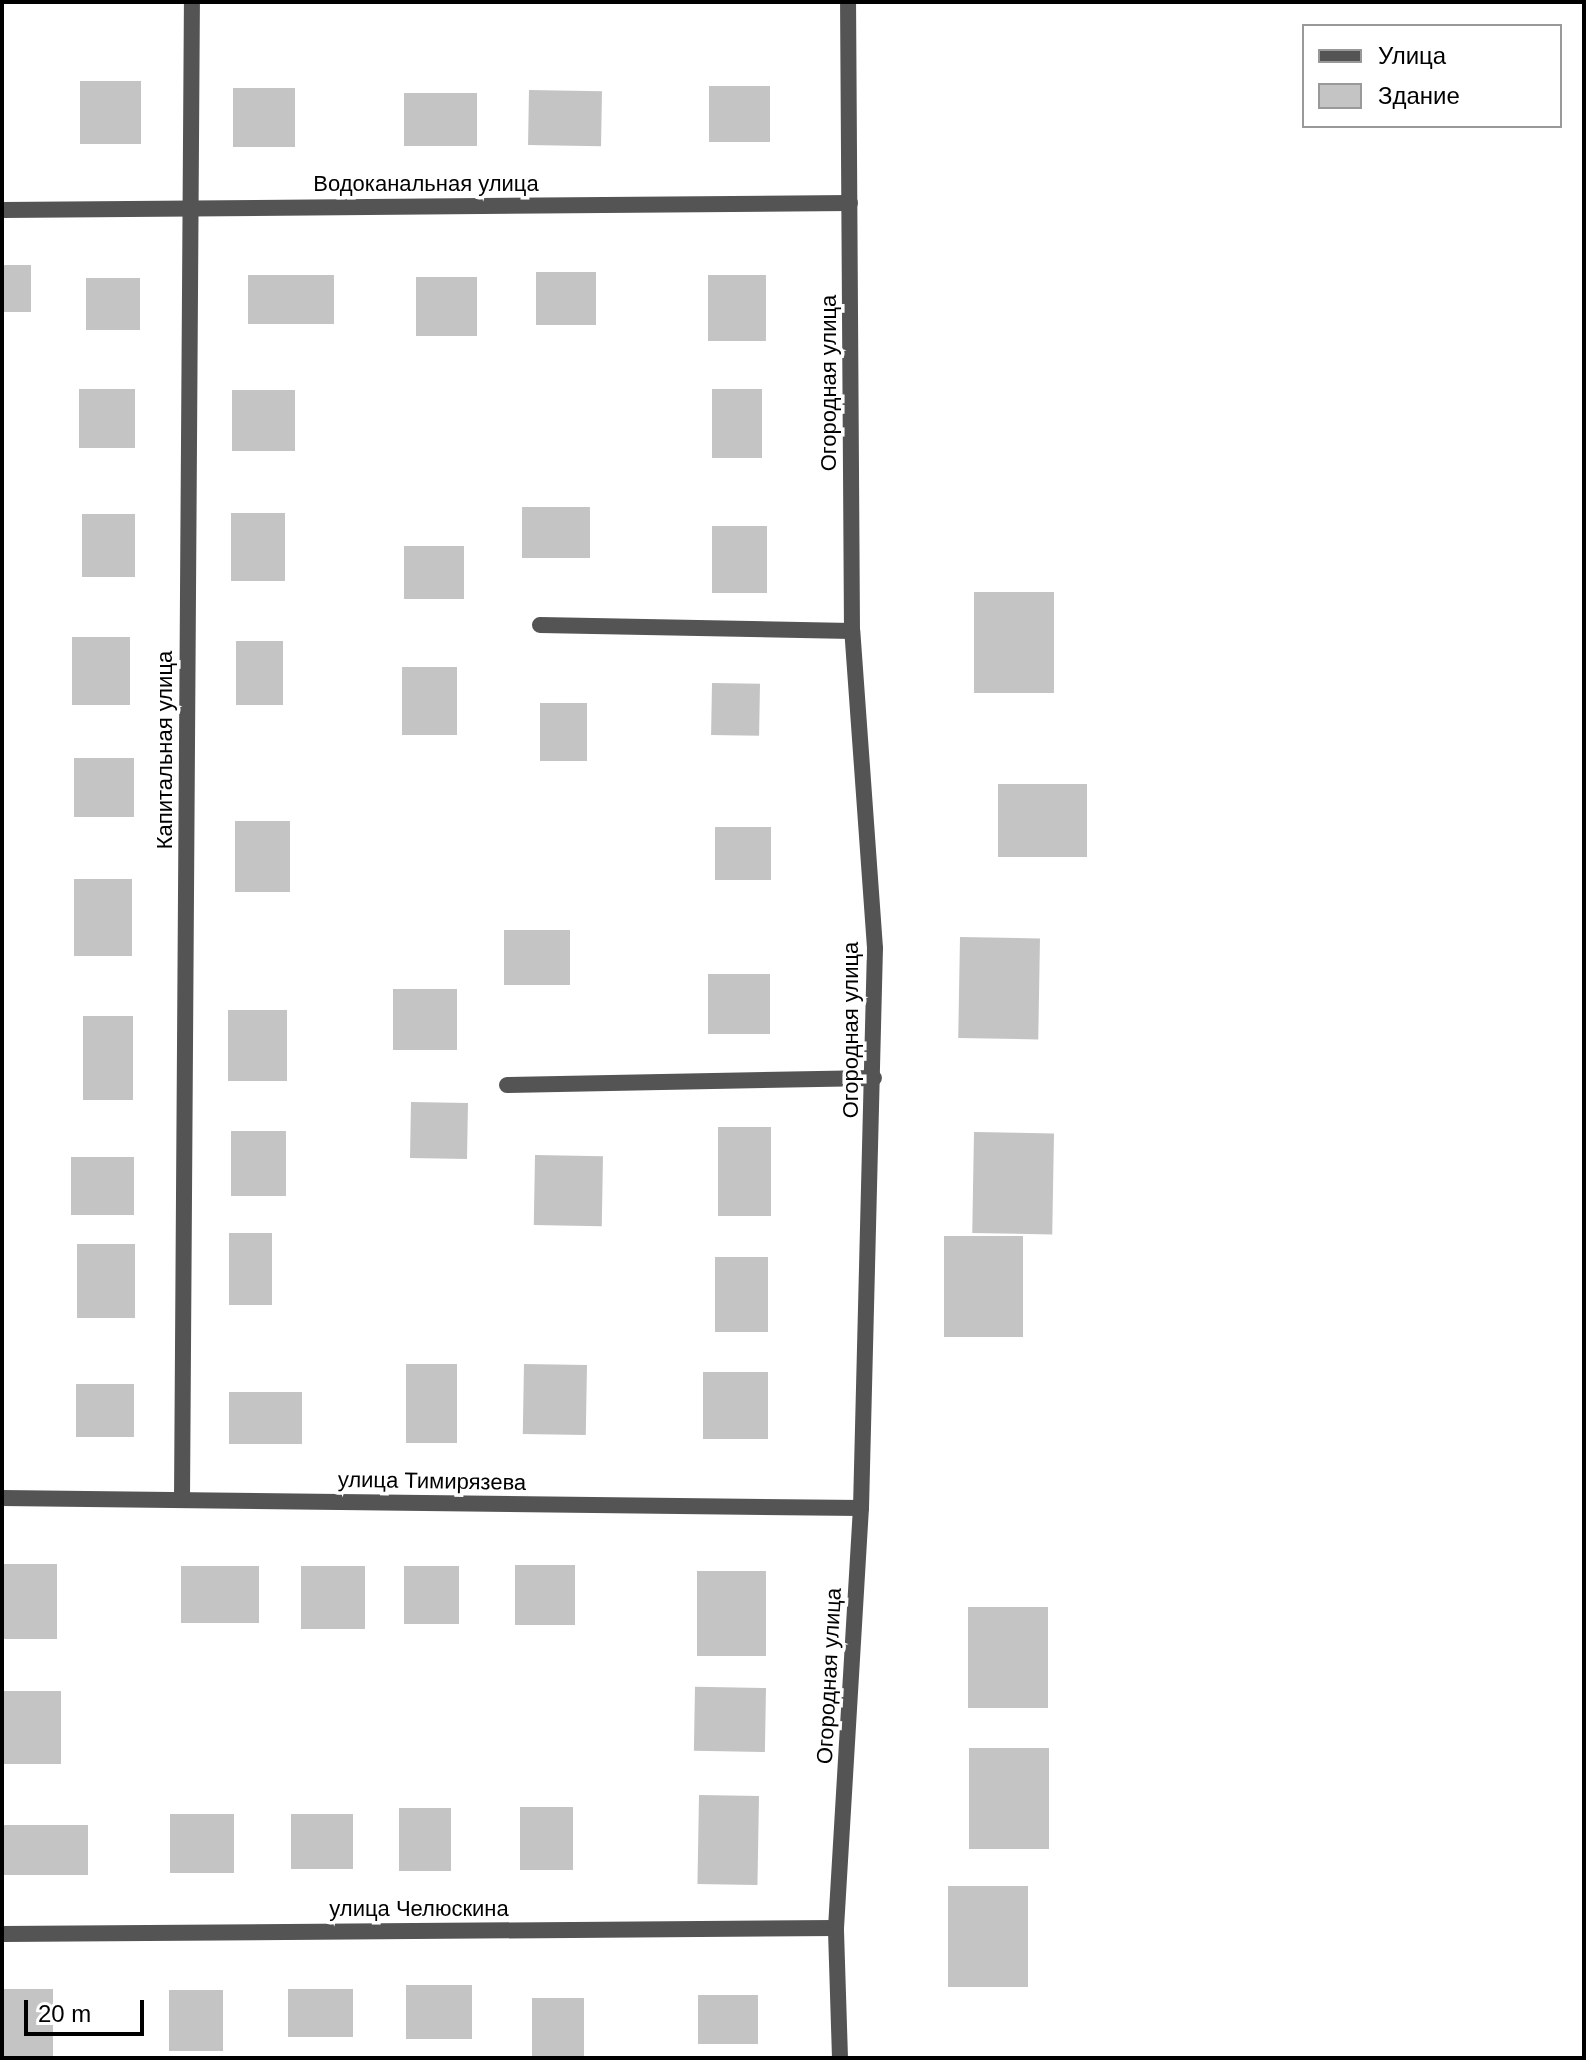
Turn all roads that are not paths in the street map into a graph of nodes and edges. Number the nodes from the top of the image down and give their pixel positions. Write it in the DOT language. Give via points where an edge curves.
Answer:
graph roads {
  1 [pos="192,2"];
  2 [pos="848,2"];
  3 [pos="850,203"];
  4 [pos="191,208"];
  5 [pos="2,210"];
  6 [pos="540,625"];
  7 [pos="852,631"];
  8 [pos="874,1078"];
  9 [pos="507,1085"];
  10 [pos="2,1498"];
  11 [pos="182,1498"];
  12 [pos="861,1508"];
  13 [pos="836,1928"];
  14 [pos="2,1934"];
  15 [pos="840,2058"];
  1 -- 4 [label="street, Капитальная улица"];
  2 -- 3 [label="street, Огородная улица"];
  3 -- 4 [label="street, Водоканальная улица"];
  3 -- 7 [label="street, Огородная улица"];
  4 -- 5 [label="street, Водоканальная улица"];
  4 -- 11 [label="street, Капитальная улица"];
  6 -- 7 [label="street"];
  7 -- 8 [label="street, Огородная улица" via="875,948"];
  8 -- 9 [label="street"];
  8 -- 12 [label="street, Огородная улица"];
  10 -- 11 [label="street, улица Тимирязева"];
  11 -- 12 [label="street, улица Тимирязева"];
  12 -- 13 [label="street, Огородная улица"];
  13 -- 14 [label="street, улица Челюскина"];
  13 -- 15 [label="street, Огородная улица"];
}
